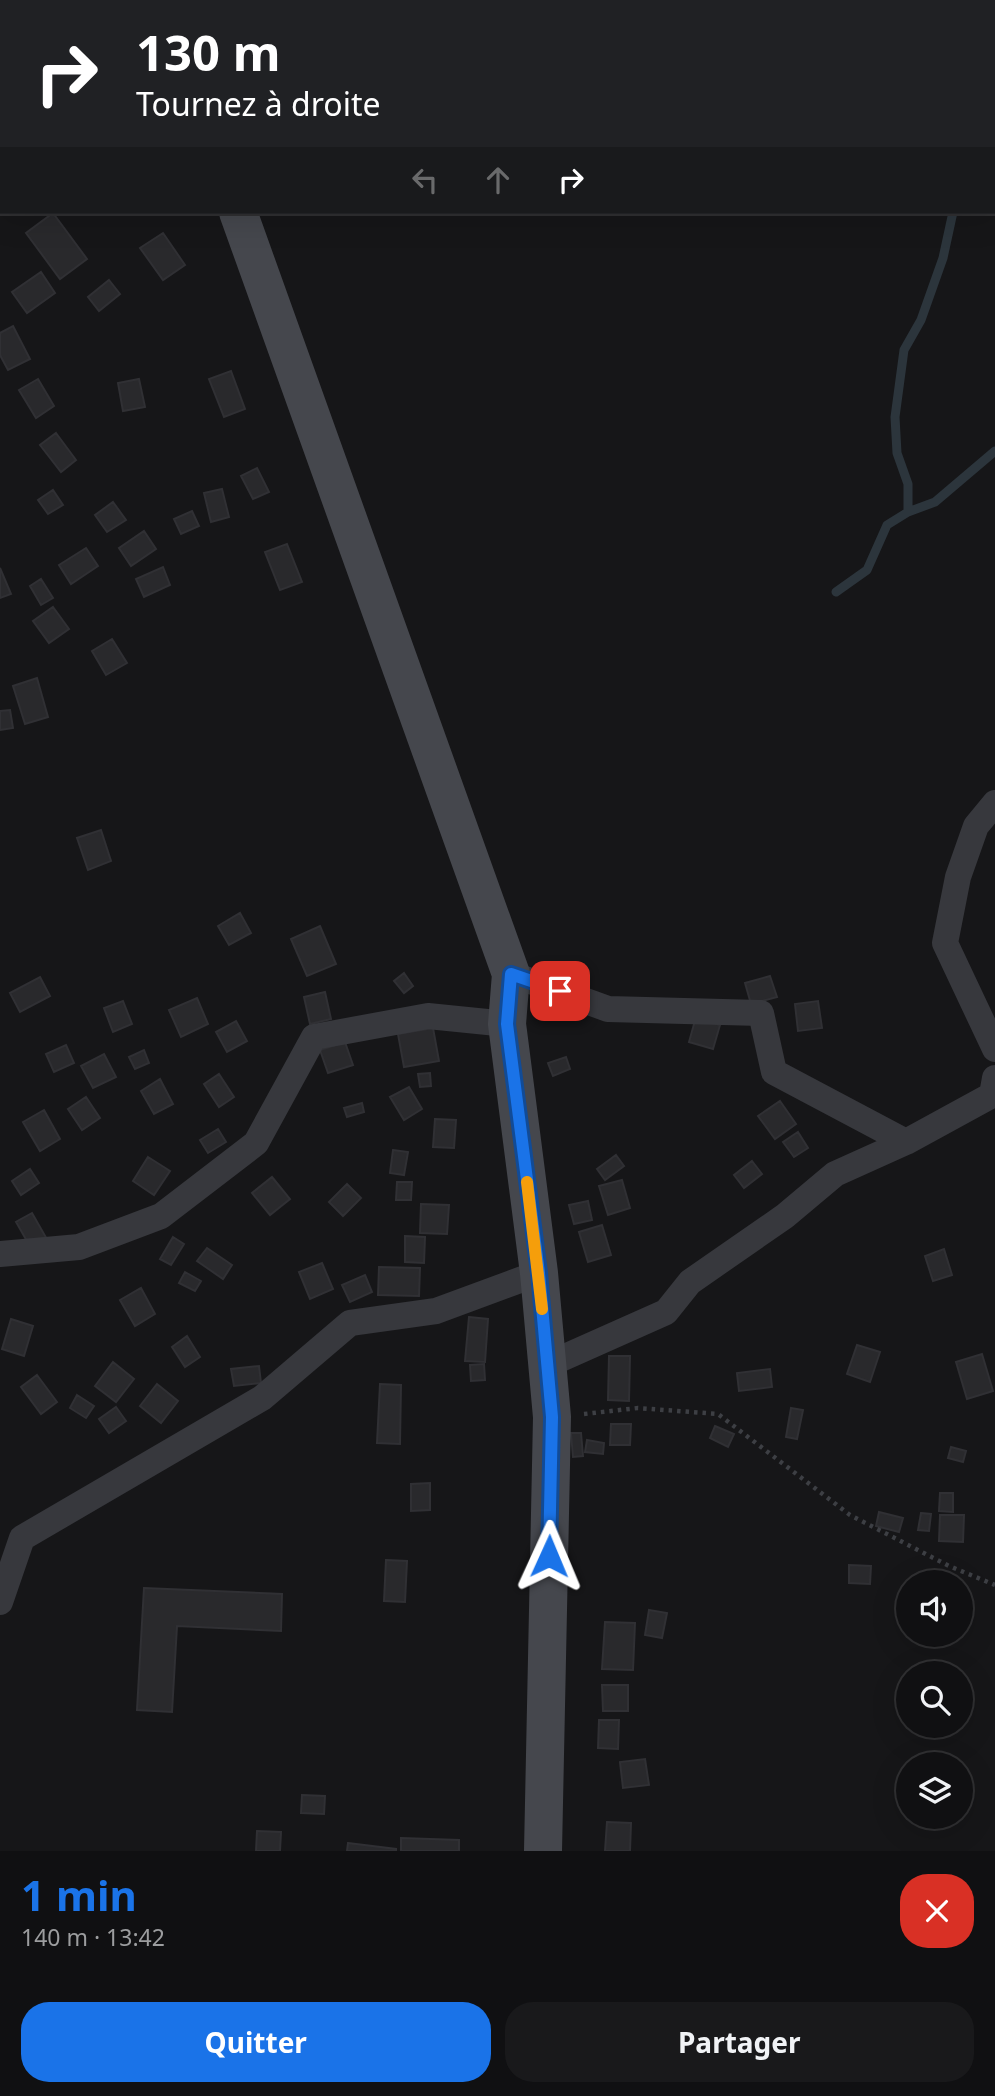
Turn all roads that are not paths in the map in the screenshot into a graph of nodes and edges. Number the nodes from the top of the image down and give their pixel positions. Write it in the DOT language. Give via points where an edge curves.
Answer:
graph roads {
  1 [pos="239,214"];
  2 [pos="995,803"];
  3 [pos="511,974"];
  4 [pos="507,1024"];
  5 [pos="995,1049"];
  6 [pos="995,1077"];
  7 [pos="906,1142"];
  8 [pos="0,1254"];
  9 [pos="539,1273"];
  10 [pos="547,1365"];
  11 [pos="0,1602"];
  12 [pos="542,1851"];
  1 -- 3 [label="main road"];
  2 -- 5 [label="street" via="976,826 958,877 944,943"];
  3 -- 4 [label="main road"];
  3 -- 7 [label="street" via="608,1009 761,1013 774,1072"];
  4 -- 8 [label="street" via="428,1016 314,1037 256,1143 161,1216 79,1247"];
  4 -- 9 [label="main road"];
  6 -- 7 [label="street" via="992,1095"];
  7 -- 10 [label="street" via="835,1174 785,1216 690,1282 666,1312"];
  9 -- 10 [label="main road"];
  9 -- 11 [label="street" via="436,1311 350,1323 262,1398 22,1538"];
  10 -- 12 [label="main road" via="552,1417"];
}
